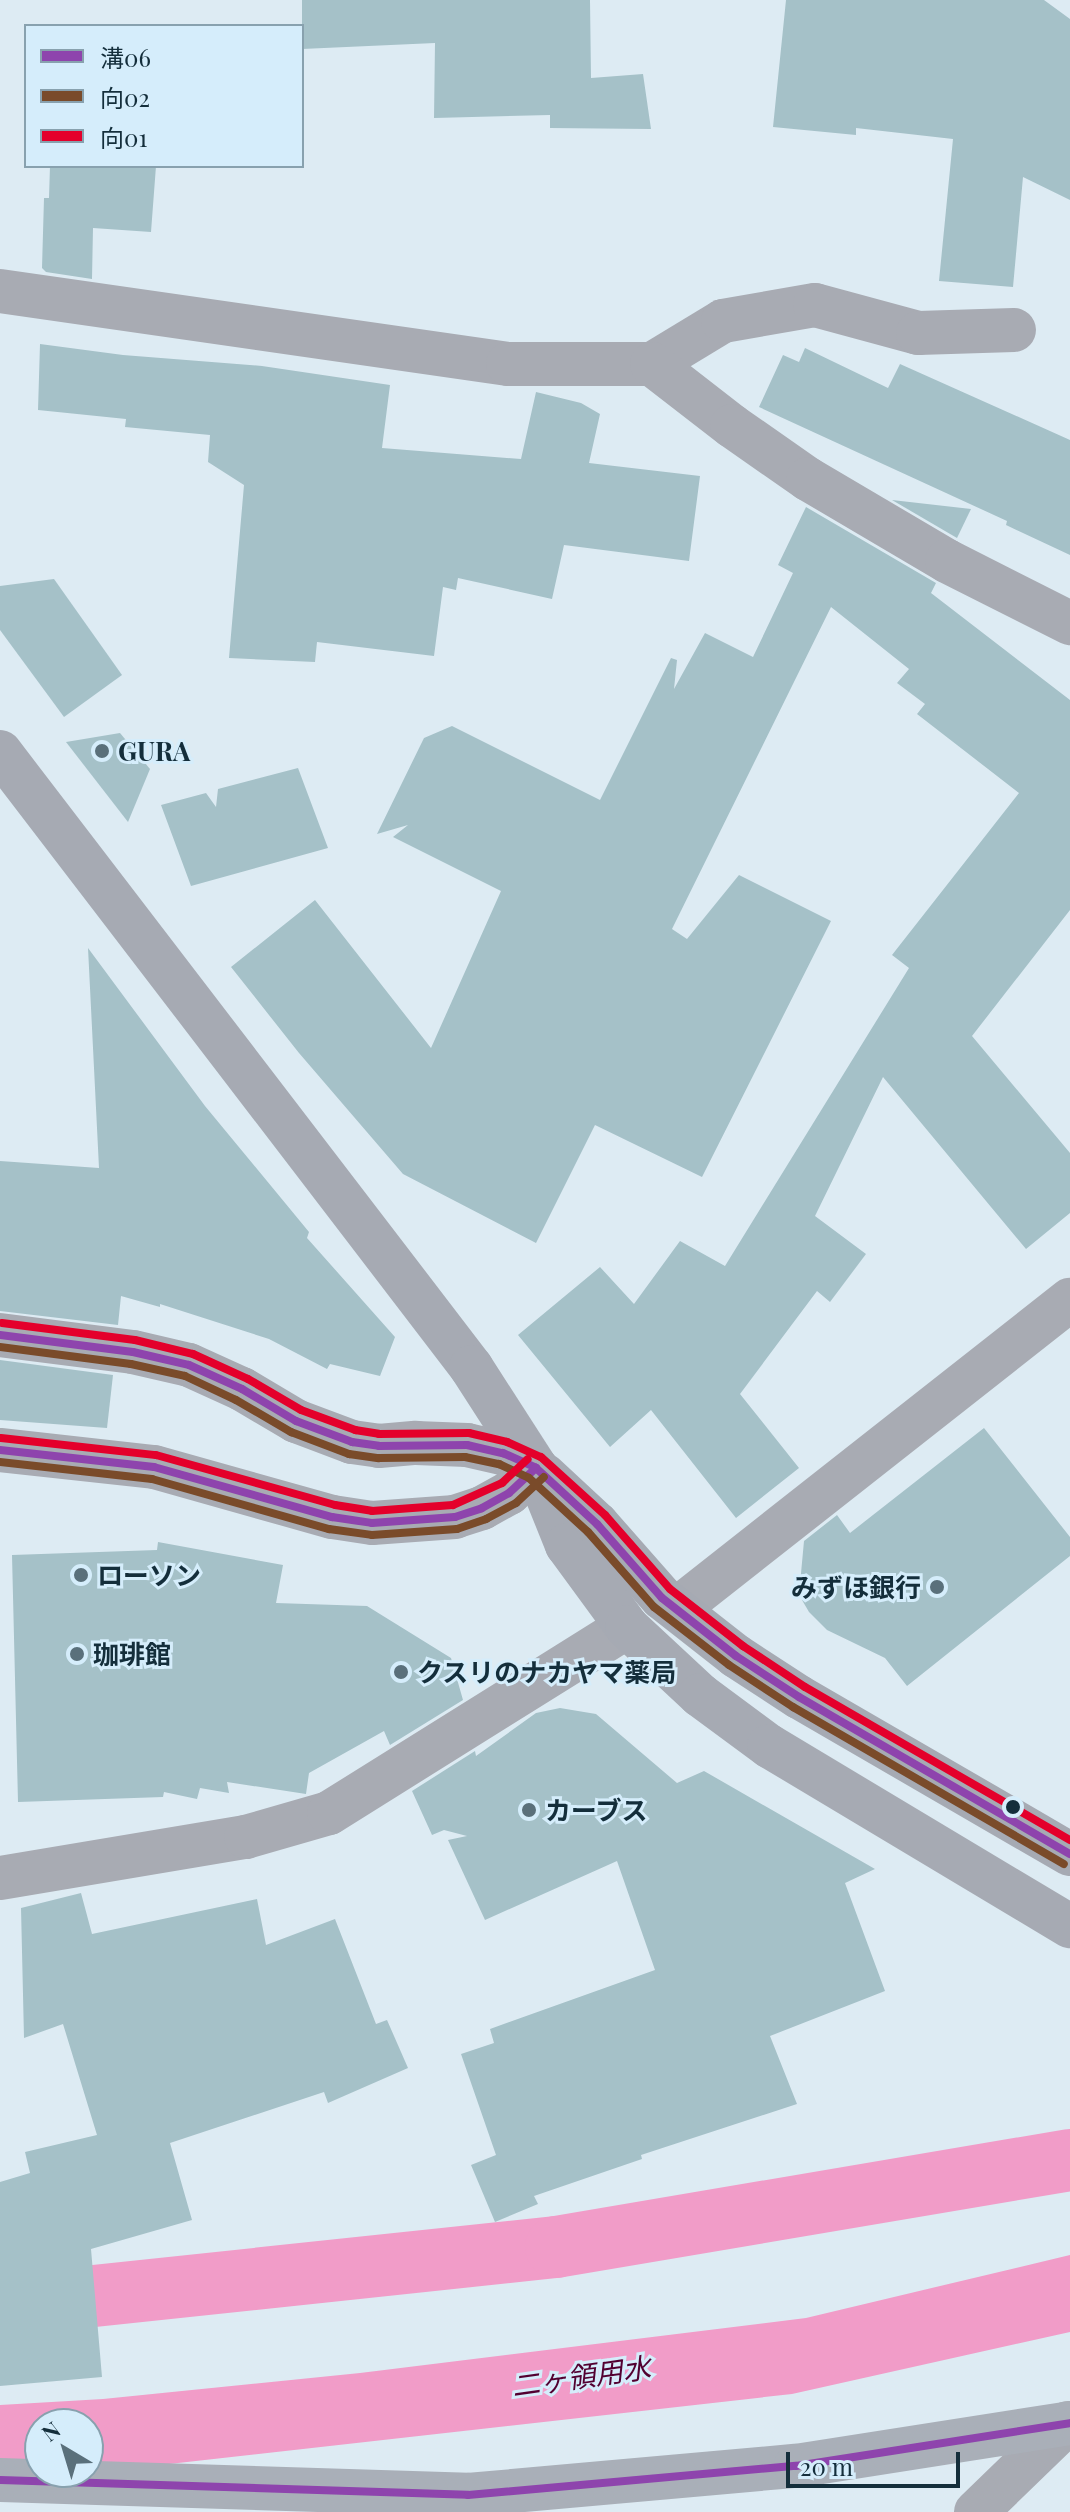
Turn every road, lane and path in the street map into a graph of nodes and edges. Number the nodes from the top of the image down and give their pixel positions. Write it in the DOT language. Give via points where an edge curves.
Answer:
graph roads {
  1 [pos="0,291"];
  2 [pos="1014,330"];
  3 [pos="652,364"];
  4 [pos="1070,623"];
  5 [pos="0,752"];
  6 [pos="1070,1300"];
  7 [pos="0,1335"];
  8 [pos="0,1450"];
  9 [pos="536,1468"];
  10 [pos="677,1609"];
  11 [pos="627,1627"];
  12 [pos="1070,1854"];
  13 [pos="0,1878"];
  14 [pos="1070,1926"];
  15 [pos="1069,2423"];
  16 [pos="0,2480"];
  17 [pos="976,2512"];
  1 -- 3 [label="street" via="508,364"];
  2 -- 3 [label="street" via="918,333 815,305 723,321"];
  3 -- 4 [label="street" via="808,479 947,561"];
  5 -- 9 [label="street" via="471,1367"];
  6 -- 10 [label="street"];
  7 -- 9 [label="street" via="133,1352 189,1365 296,1421 352,1442 467,1445"];
  8 -- 9 [label="street" via="154,1467 332,1517 372,1523 455,1517 482,1508 509,1493"];
  9 -- 10 [label="street"];
  9 -- 11 [label="street" via="567,1545"];
  10 -- 12 [label="street" via="799,1697"];
  11 -- 13 [label="street" via="329,1813 246,1837"];
  11 -- 14 [label="street" via="700,1695 769,1746"];
  15 -- 16 [label="main road" via="796,2466 468,2495"];
  15 -- 17 [label="street"];
}
